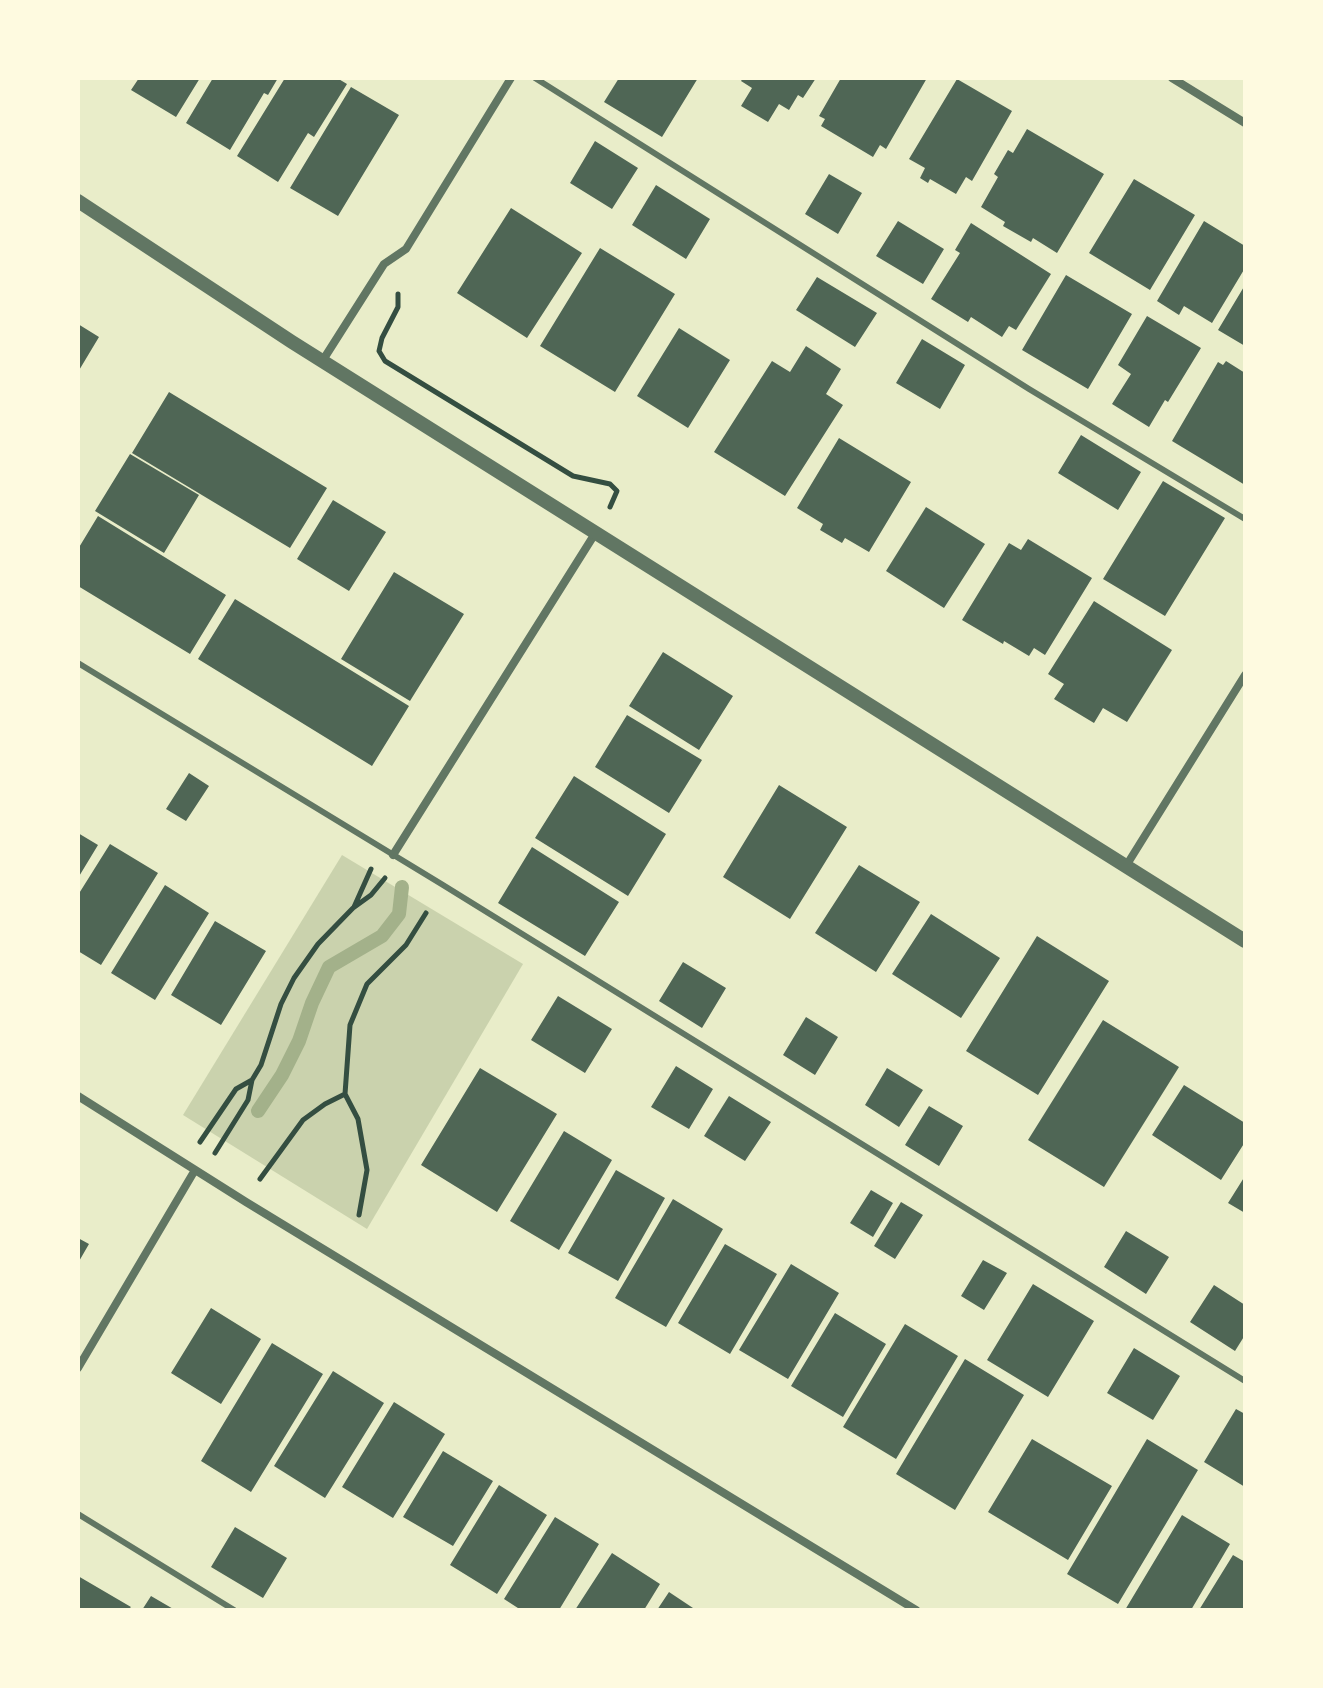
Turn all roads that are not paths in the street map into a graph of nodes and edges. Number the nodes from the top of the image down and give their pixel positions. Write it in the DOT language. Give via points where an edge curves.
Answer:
graph roads {
  1 [pos="511,78"];
  2 [pos="535,78"];
  3 [pos="1172,78"];
  4 [pos="1245,123"];
  5 [pos="78,201"];
  6 [pos="323,360"];
  7 [pos="1245,519"];
  8 [pos="596,532"];
  9 [pos="78,663"];
  10 [pos="1245,675"];
  11 [pos="393,855"];
  12 [pos="1126,866"];
  13 [pos="1245,941"];
  14 [pos="78,1096"];
  15 [pos="195,1170"];
  16 [pos="78,1368"];
  17 [pos="1245,1381"];
  18 [pos="78,1514"];
  19 [pos="234,1610"];
  20 [pos="916,1610"];
  1 -- 6 [label="street" via="406,249 384,264"];
  2 -- 7 [label="lane"];
  3 -- 4 [label="street"];
  5 -- 6 [label="street"];
  6 -- 8 [label="street"];
  8 -- 11 [label="street"];
  8 -- 12 [label="street"];
  9 -- 11 [label="lane"];
  10 -- 12 [label="street"];
  11 -- 17 [label="lane"];
  12 -- 13 [label="street"];
  14 -- 15 [label="street"];
  15 -- 16 [label="street"];
  15 -- 20 [label="street"];
  18 -- 19 [label="lane"];
}
